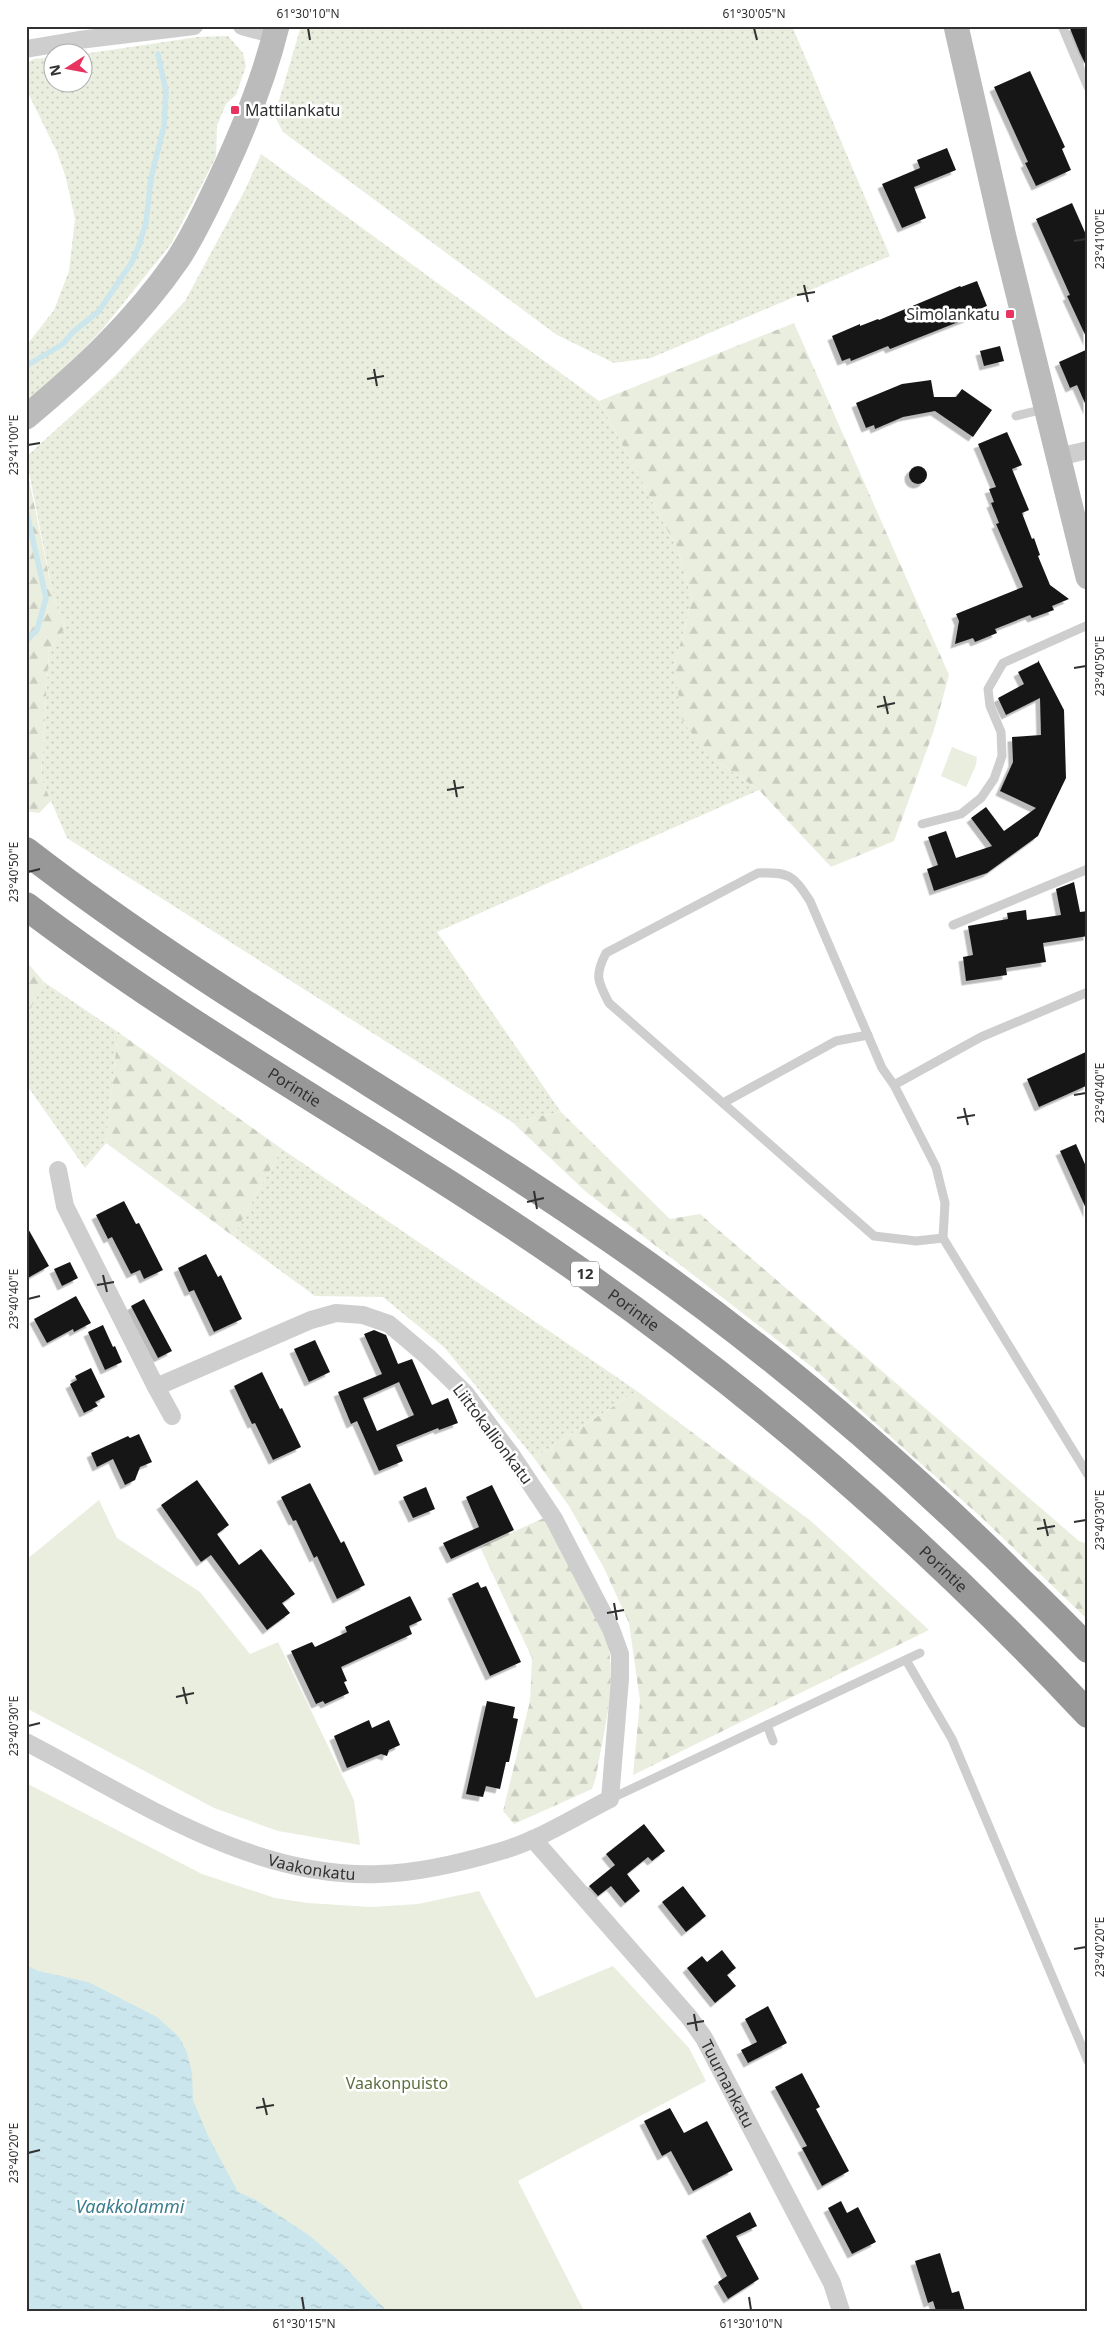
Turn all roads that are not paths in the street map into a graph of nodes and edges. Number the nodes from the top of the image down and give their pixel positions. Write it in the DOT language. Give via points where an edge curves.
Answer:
graph roads {
  1 [pos="194,26"];
  2 [pos="242,26"];
  3 [pos="956,26"];
  4 [pos="1062,26"];
  5 [pos="276,31"];
  6 [pos="26,49"];
  7 [pos="1088,87"];
  8 [pos="1046,409"];
  9 [pos="26,416"];
  10 [pos="1016,416"];
  11 [pos="1088,450"];
  12 [pos="1058,457"];
  13 [pos="1088,576"];
  14 [pos="1088,625"];
  15 [pos="922,824"];
  16 [pos="26,852"];
  17 [pos="1088,869"];
  18 [pos="26,906"];
  19 [pos="953,925"];
  20 [pos="1088,992"];
  21 [pos="868,1036"];
  22 [pos="894,1085"];
  23 [pos="723,1103"];
  24 [pos="58,1170"];
  25 [pos="943,1238"];
  26 [pos="156,1387"];
  27 [pos="172,1416"];
  28 [pos="1088,1475"];
  29 [pos="1088,1649"];
  30 [pos="920,1653"];
  31 [pos="906,1660"];
  32 [pos="1088,1714"];
  33 [pos="767,1725"];
  34 [pos="773,1741"];
  35 [pos="26,1742"];
  36 [pos="610,1799"];
  37 [pos="533,1839"];
  38 [pos="1088,2061"];
  39 [pos="841,2311"];
  1 -- 6 [label="street"];
  2 -- 5 [label="street"];
  3 -- 8 [label="street"];
  4 -- 7 [label="lane"];
  5 -- 9 [label="street" via="248,118 210,201 178,258 102,351"];
  8 -- 10 [label="lane"];
  8 -- 12 [label="street"];
  11 -- 12 [label="street"];
  12 -- 13 [label="street"];
  14 -- 15 [label="lane" via="1003,663 988,689 990,706 1001,732 1002,756 994,779 981,798 961,814"];
  16 -- 29 [label="highway" via="81,894 202,976 610,1239 720,1317 924,1487"];
  17 -- 19 [label="lane"];
  18 -- 32 [label="highway, Porintie / 12" via="179,1014 446,1183 585,1275 689,1350 782,1424 900,1528 1036,1658"];
  20 -- 22 [label="lane" via="981,1037"];
  21 -- 22 [label="lane" via="882,1068"];
  21 -- 23 [label="lane" via="836,1041"];
  21 -- 23 [label="lane" via="810,901 797,880 777,872 758,873 606,953 598,967 598,982 610,1003"];
  22 -- 25 [label="lane" via="936,1167 945,1203"];
  23 -- 25 [label="lane" via="874,1236 916,1240"];
  24 -- 26 [label="street" via="65,1206"];
  25 -- 28 [label="lane"];
  26 -- 27 [label="street"];
  26 -- 36 [label="street, Liittokallionkatu" via="302,1324 336,1313 363,1315 388,1324 428,1356 465,1393 549,1512 611,1629 620,1654 620,1679"];
  30 -- 31 [label="lane"];
  31 -- 33 [label="lane"];
  31 -- 38 [label="lane" via="952,1739"];
  33 -- 34 [label="lane"];
  33 -- 36 [label="lane"];
  35 -- 37 [label="street, Vaakonkatu" via="208,1838 250,1854 307,1868 378,1874 430,1870 502,1851"];
  36 -- 37 [label="street, Vaakonkatu"];
  37 -- 39 [label="street, Tuurnankatu" via="704,2038 832,2283"];
}
